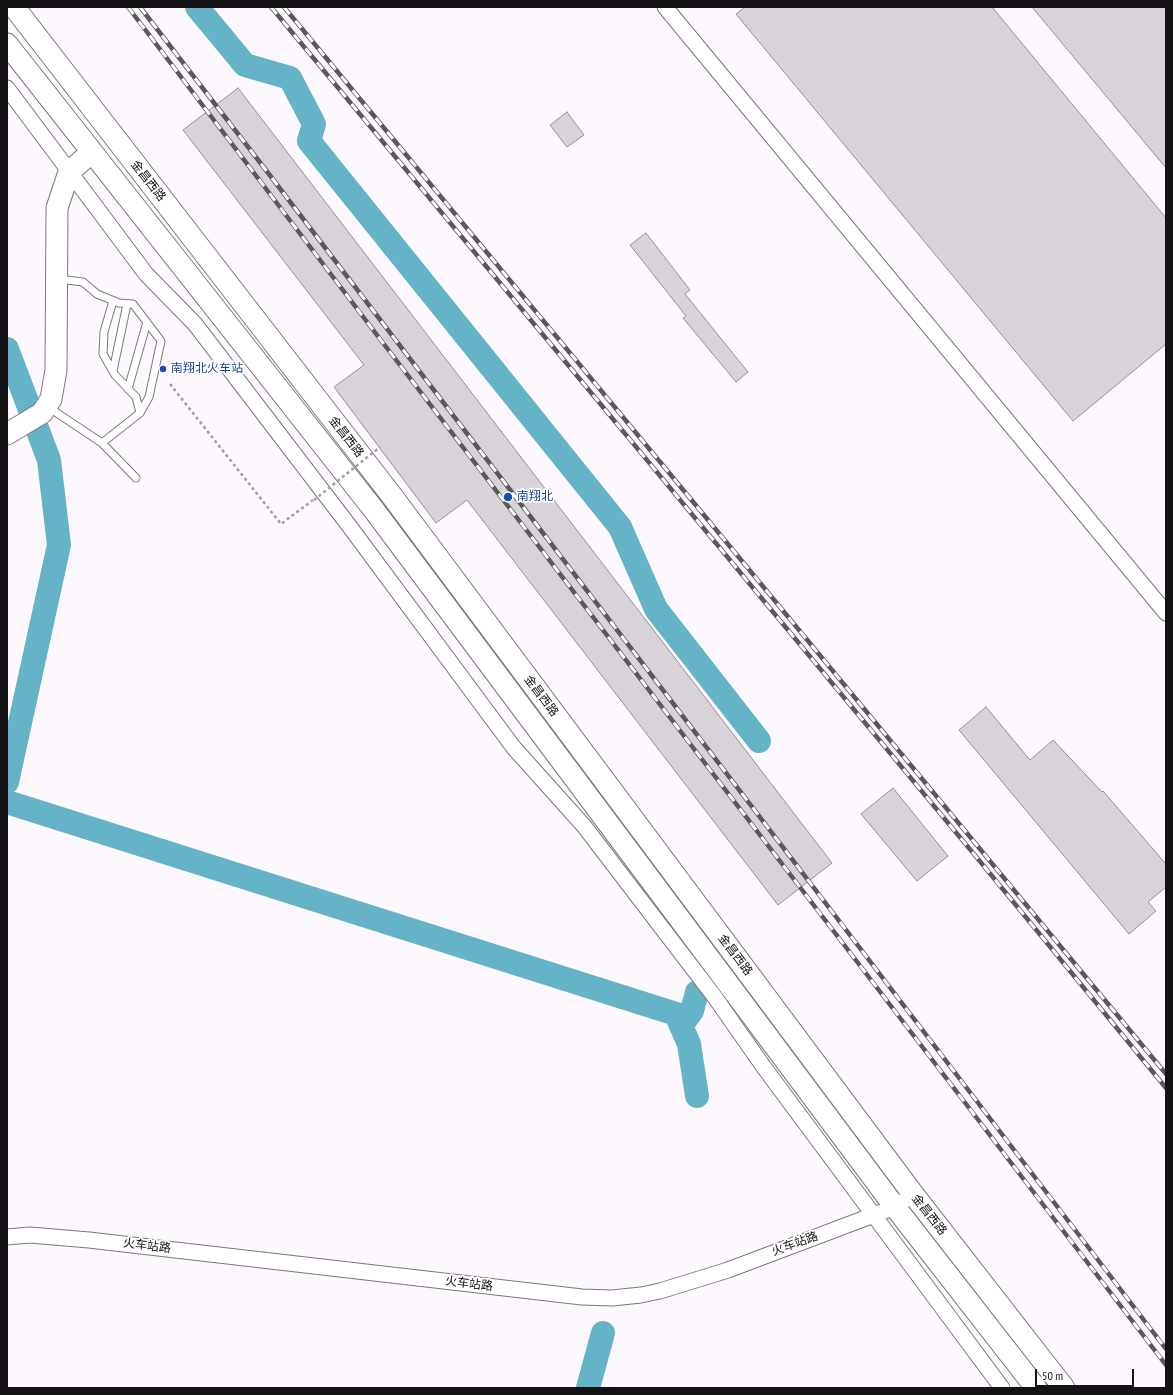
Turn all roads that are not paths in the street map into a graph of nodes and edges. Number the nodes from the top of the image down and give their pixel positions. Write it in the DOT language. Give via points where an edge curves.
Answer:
graph roads {
  1 [pos="14,7"];
  2 [pos="665,7"];
  3 [pos="7,44"];
  4 [pos="7,88"];
  5 [pos="92,152"];
  6 [pos="69,172"];
  7 [pos="57,279"];
  8 [pos="113,301"];
  9 [pos="127,304"];
  10 [pos="147,322"];
  11 [pos="113,371"];
  12 [pos="128,389"];
  13 [pos="44,410"];
  14 [pos="140,413"];
  15 [pos="10,432"];
  16 [pos="102,443"];
  17 [pos="136,478"];
  18 [pos="1166,613"];
  19 [pos="913,1194"];
  20 [pos="895,1207"];
  21 [pos="873,1216"];
  22 [pos="7,1237"];
  23 [pos="1002,1388"];
  24 [pos="1036,1388"];
  25 [pos="1064,1388"];
  1 -- 19 [label="main road, 金昌西路" via="397,502"];
  2 -- 18 [label="street"];
  3 -- 5 [label="main road, 金昌西路"];
  4 -- 6 [label="street"];
  5 -- 6 [label="main road"];
  5 -- 20 [label="main road, 金昌西路" via="374,510"];
  6 -- 7 [label="main road" via="57,208"];
  6 -- 21 [label="street" via="146,274 195,324 514,748 584,826 714,996"];
  7 -- 8 [label="lane" via="83,282 97,294"];
  7 -- 13 [label="main road" via="56,370 50,399"];
  8 -- 9 [label="lane"];
  8 -- 11 [label="lane" via="104,332 103,354"];
  9 -- 10 [label="lane" via="133,304"];
  9 -- 11 [label="lane"];
  10 -- 12 [label="lane"];
  10 -- 14 [label="lane" via="161,341 149,397"];
  11 -- 12 [label="lane"];
  12 -- 14 [label="lane" via="136,397"];
  13 -- 15 [label="main road"];
  13 -- 16 [label="lane"];
  14 -- 16 [label="lane"];
  16 -- 17 [label="lane"];
  19 -- 20 [label="street, 火车站路"];
  19 -- 25 [label="main road, 金昌西路"];
  20 -- 21 [label="street, 火车站路"];
  20 -- 24 [label="main road, 金昌西路"];
  21 -- 22 [label="street, 火车站路" via="698,1280 642,1295 612,1298 582,1297 88,1240 30,1235"];
  21 -- 23 [label="street"];
}
